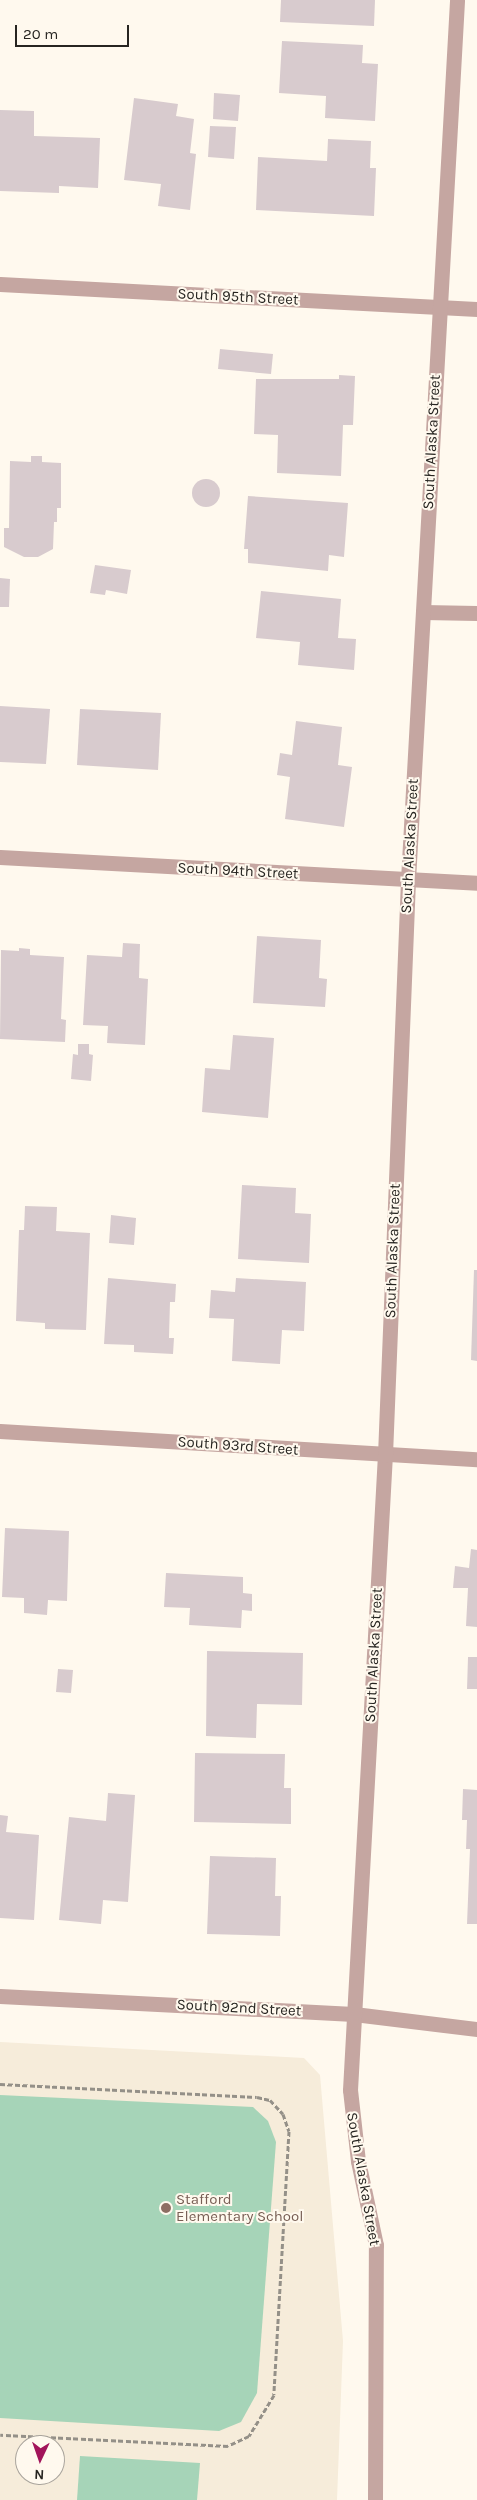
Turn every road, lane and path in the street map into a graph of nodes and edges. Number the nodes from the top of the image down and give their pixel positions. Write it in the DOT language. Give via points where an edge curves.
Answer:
graph roads {
  1 [pos="457,0"];
  2 [pos="0,284"];
  3 [pos="440,308"];
  4 [pos="477,309"];
  5 [pos="423,612"];
  6 [pos="477,613"];
  7 [pos="0,857"];
  8 [pos="408,880"];
  9 [pos="477,884"];
  10 [pos="0,1431"];
  11 [pos="385,1455"];
  12 [pos="477,1459"];
  13 [pos="0,1996"];
  14 [pos="354,2014"];
  15 [pos="477,2029"];
  16 [pos="0,2084"];
  17 [pos="0,2435"];
  18 [pos="376,2500"];
  1 -- 3 [label="street, South Alaska Street"];
  2 -- 3 [label="street, South 95th Street"];
  3 -- 4 [label="street, South 95th Street"];
  3 -- 5 [label="street, South Alaska Street"];
  5 -- 6 [label="street"];
  5 -- 8 [label="street, South Alaska Street"];
  7 -- 8 [label="street, South 94th Street"];
  8 -- 9 [label="street, South 94th Street"];
  8 -- 11 [label="street, South Alaska Street"];
  10 -- 11 [label="street, South 93rd Street"];
  11 -- 12 [label="street, South 93rd Street"];
  11 -- 14 [label="street, South Alaska Street"];
  13 -- 14 [label="street, South 92nd Street"];
  14 -- 15 [label="street, South 92nd Street"];
  14 -- 18 [label="street, South Alaska Street" via="350,2090 352,2122 376,2245"];
  16 -- 17 [label="path" via="257,2097 270,2100 284,2114 289,2131 274,2395 249,2436 228,2446"];
}
